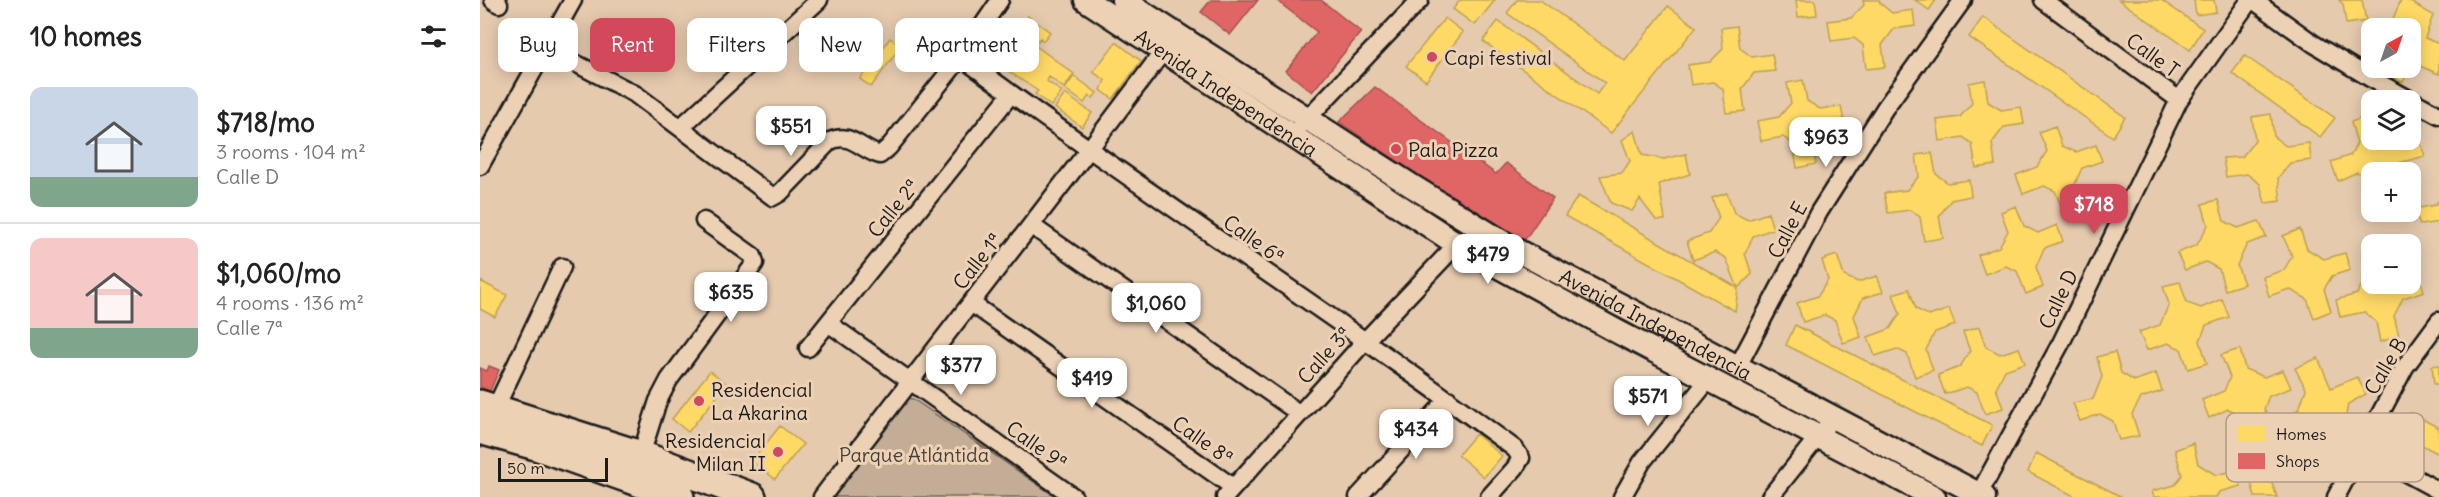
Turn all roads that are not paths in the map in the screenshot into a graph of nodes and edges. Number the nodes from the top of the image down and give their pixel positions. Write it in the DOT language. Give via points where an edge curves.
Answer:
graph roads {
  1 [pos="573,0"];
  2 [pos="819,0"];
  3 [pos="1000,0"];
  4 [pos="1086,0"];
  5 [pos="1124,0"];
  6 [pos="1963,0"];
  7 [pos="2043,0"];
  8 [pos="2251,0"];
  9 [pos="1413,2"];
  10 [pos="564,18"];
  11 [pos="988,18"];
  12 [pos="1164,50"];
  13 [pos="578,65"];
  14 [pos="535,72"];
  15 [pos="949,72"];
  16 [pos="981,72"];
  17 [pos="1011,94"];
  18 [pos="2179,100"];
  19 [pos="2439,115"];
  20 [pos="681,127"];
  21 [pos="1300,127"];
  22 [pos="1089,151"];
  23 [pos="480,166"];
  24 [pos="704,221"];
  25 [pos="1032,226"];
  26 [pos="1457,244"];
  27 [pos="562,267"];
  28 [pos="971,303"];
  29 [pos="2439,321"];
  30 [pos="828,323"];
  31 [pos="1365,341"];
  32 [pos="808,348"];
  33 [pos="1738,366"];
  34 [pos="1709,380"];
  35 [pos="909,381"];
  36 [pos="1448,399"];
  37 [pos="2381,413"];
  38 [pos="485,414"];
  39 [pos="1300,414"];
  40 [pos="1832,418"];
  41 [pos="1819,437"];
  42 [pos="641,455"];
  43 [pos="2344,482"];
  44 [pos="2422,482"];
  45 [pos="2439,491"];
  46 [pos="1229,492"];
  47 [pos="1981,496"];
  48 [pos="680,497"];
  49 [pos="752,497"];
  50 [pos="822,497"];
  51 [pos="1074,497"];
  52 [pos="1358,497"];
  53 [pos="1489,497"];
  54 [pos="1622,497"];
  55 [pos="1770,497"];
  56 [pos="1934,497"];
  57 [pos="2336,497"];
  1 -- 10 [label="street"];
  2 -- 20 [label="street"];
  3 -- 11 [label="street"];
  4 -- 12 [label="main road, Avenida Independencia"];
  5 -- 21 [label="main road, Avenida Independencia"];
  6 -- 33 [label="street, Calle E" via="1885,108 1819,212"];
  7 -- 18 [label="street, Calle T"];
  8 -- 18 [label="street, Calle D"];
  8 -- 19 [label="street" via="2314,44"];
  9 -- 21 [label="street"];
  12 -- 21 [label="main road, Avenida Independencia"];
  12 -- 22 [label="street, Calle 1ª"];
  13 -- 20 [label="street" via="635,94"];
  14 -- 23 [label="street"];
  15 -- 20 [label="street" via="880,155 848,138 838,137 773,197"];
  16 -- 17 [label="street, Calle 6ª"];
  17 -- 22 [label="street, Calle 6ª"];
  17 -- 30 [label="street, Calle 2ª"];
  18 -- 47 [label="street, Calle D" via="2061,343"];
  21 -- 26 [label="main road, Avenida Independencia"];
  21 -- 33 [label="main road, Avenida Independencia" via="1535,261"];
  22 -- 25 [label="street, Calle 1ª"];
  22 -- 31 [label="street, Calle 6ª"];
  24 -- 42 [label="street" via="753,256 755,262 669,380 658,400"];
  25 -- 28 [label="street, Calle 1ª"];
  25 -- 39 [label="street"];
  26 -- 31 [label="street, Calle 3ª"];
  26 -- 34 [label="main road, Avenida Independencia"];
  27 -- 38 [label="street"];
  28 -- 35 [label="street, Calle 1ª"];
  28 -- 46 [label="street, Calle 8ª"];
  29 -- 37 [label="street, Calle B" via="2405,367"];
  30 -- 32 [label="street, Calle 2ª"];
  30 -- 35 [label="street, Calle 9ª"];
  31 -- 36 [label="street, Calle 6ª"];
  31 -- 39 [label="street, Calle 3ª"];
  33 -- 40 [label="main road, Avenida Independencia"];
  34 -- 41 [label="main road, Avenida Independencia"];
  34 -- 54 [label="street" via="1642,462"];
  35 -- 50 [label="street, Calle 1ª"];
  35 -- 51 [label="street, Calle 9ª"];
  36 -- 52 [label="street"];
  36 -- 53 [label="street, Calle 6ª" via="1515,449 1521,458"];
  38 -- 42 [label="highway"];
  38 -- 48 [label="highway" via="547,450"];
  39 -- 46 [label="street, Calle 3ª"];
  40 -- 41 [label="street"];
  40 -- 47 [label="main road, Avenida Independencia"];
  41 -- 55 [label="street"];
  41 -- 56 [label="main road, Avenida Independencia"];
  42 -- 49 [label="highway"];
  43 -- 57 [label="street, Calle B"];
  44 -- 45 [label="street"];
}
